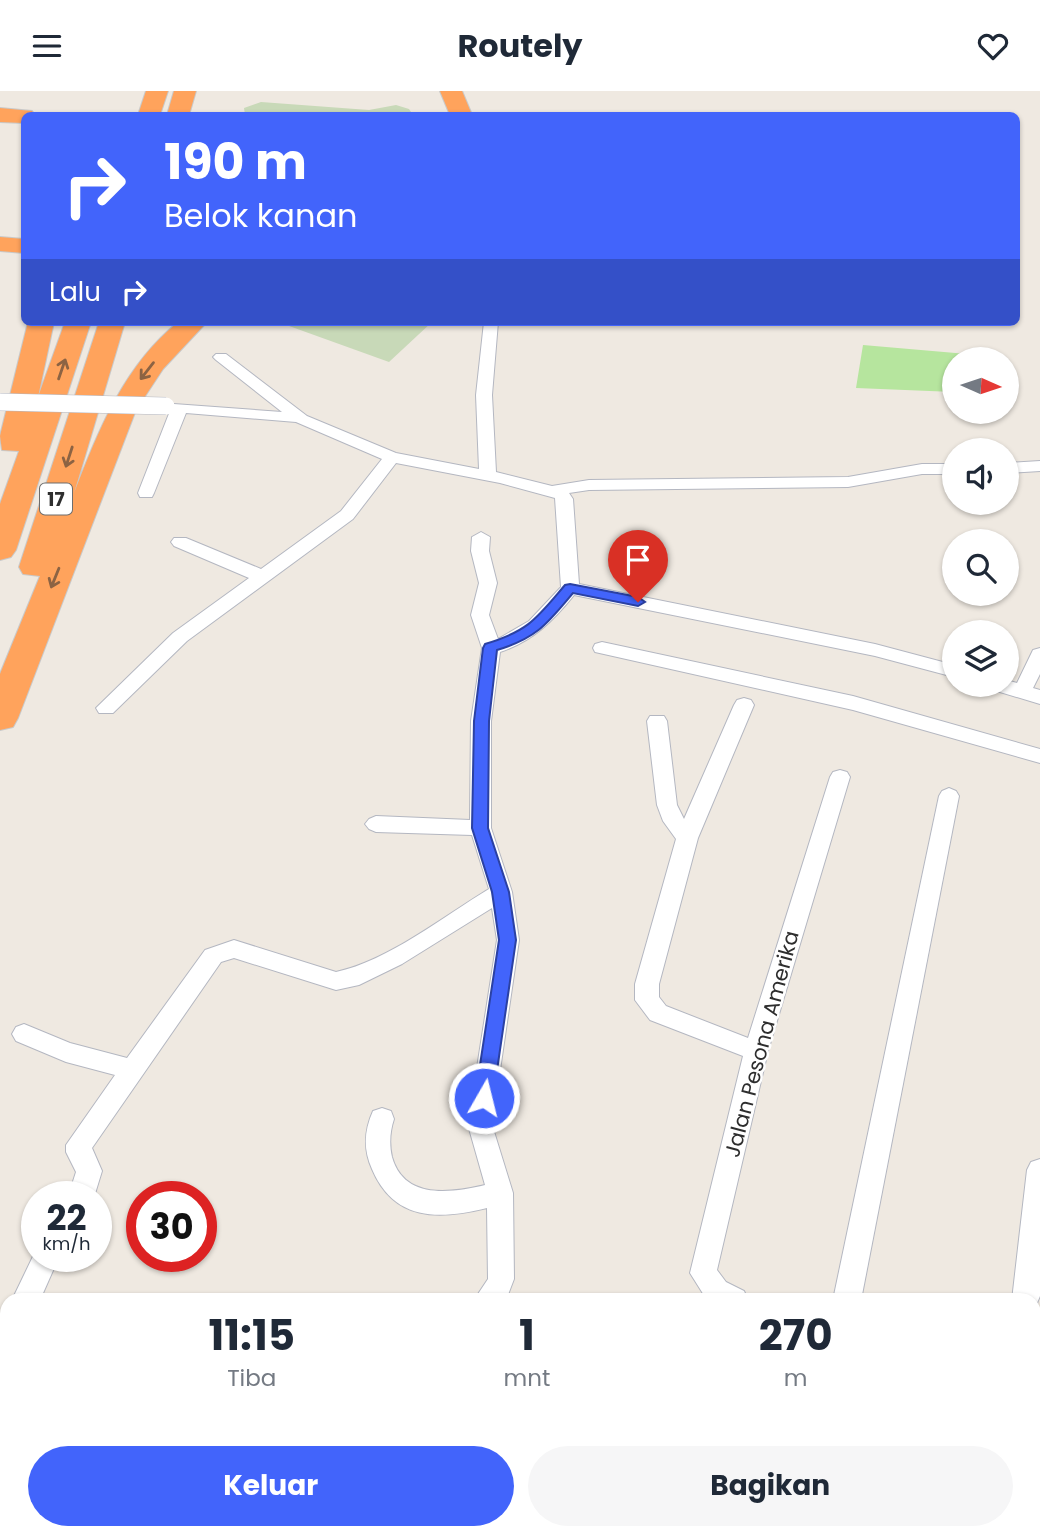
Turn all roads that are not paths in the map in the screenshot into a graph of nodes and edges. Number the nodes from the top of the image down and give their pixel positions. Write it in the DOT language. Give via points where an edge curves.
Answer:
graph roads {
  1 [pos="157,91"];
  2 [pos="186,91"];
  3 [pos="201,91"];
  4 [pos="428,91"];
  5 [pos="451,91"];
  6 [pos="150,112"];
  7 [pos="179,112"];
  8 [pos="198,112"];
  9 [pos="437,112"];
  10 [pos="460,112"];
  11 [pos="0,114"];
  12 [pos="21,116"];
  13 [pos="40,326"];
  14 [pos="77,326"];
  15 [pos="111,326"];
  16 [pos="190,326"];
  17 [pos="491,326"];
  18 [pos="221,358"];
  19 [pos="0,402"];
  20 [pos="173,406"];
  21 [pos="301,419"];
  22 [pos="392,457"];
  23 [pos="1040,466"];
  24 [pos="1019,467"];
  25 [pos="942,469"];
  26 [pos="488,475"];
  27 [pos="554,491"];
  28 [pos="146,493"];
  29 [pos="0,504"];
  30 [pos="481,537"];
  31 [pos="180,542"];
  32 [pos="0,549"];
  33 [pos="261,576"];
  34 [pos="570,588"];
  35 [pos="491,648"];
  36 [pos="602,648"];
  37 [pos="1040,653"];
  38 [pos="942,668"];
  39 [pos="0,677"];
  40 [pos="738,678"];
  41 [pos="787,689"];
  42 [pos="1031,694"];
  43 [pos="744,705"];
  44 [pos="106,708"];
  45 [pos="0,718"];
  46 [pos="657,721"];
  47 [pos="1040,756"];
  48 [pos="840,777"];
  49 [pos="949,796"];
  50 [pos="376,824"];
  51 [pos="480,828"];
  52 [pos="687,838"];
  53 [pos="501,892"];
  54 [pos="24,1034"];
  55 [pos="756,1051"];
  56 [pos="134,1070"];
  57 [pos="382,1119"];
  58 [pos="1040,1170"];
  59 [pos="86,1181"];
  60 [pos="500,1193"];
  61 [pos="40,1272"];
  62 [pos="29,1293"];
  63 [pos="495,1293"];
  64 [pos="720,1293"];
  65 [pos="848,1293"];
  66 [pos="1027,1293"];
  1 -- 6 [label="highway"];
  2 -- 7 [label="highway"];
  3 -- 8 [label="highway"];
  4 -- 9 [label="highway"];
  5 -- 10 [label="highway"];
  11 -- 12 [label="highway"];
  13 -- 29 [label="highway"];
  32 -- 14 [label="highway, 17, one-way"];
  15 -- 39 [label="highway, 17, one-way"];
  16 -- 45 [label="highway, one-way" via="160,353 122,410"];
  17 -- 26 [label="street" via="484,395"];
  18 -- 21 [label="street"];
  19 -- 20 [label="street, bridge"];
  20 -- 21 [label="street"];
  20 -- 28 [label="street"];
  21 -- 22 [label="street"];
  22 -- 26 [label="street"];
  22 -- 33 [label="street" via="347,515"];
  23 -- 24 [label="street"];
  25 -- 27 [label="street" via="848,482 589,485"];
  26 -- 27 [label="street"];
  27 -- 34 [label="street" via="565,499"];
  30 -- 35 [label="street" via="488,583 480,615"];
  31 -- 33 [label="street"];
  33 -- 44 [label="street" via="180,637"];
  34 -- 35 [label="street" via="541,622 519,639"];
  34 -- 38 [label="street"];
  35 -- 51 [label="street" via="481,721"];
  36 -- 40 [label="street"];
  37 -- 42 [label="street"];
  40 -- 41 [label="street"];
  40 -- 43 [label="street"];
  41 -- 43 [label="street"];
  41 -- 47 [label="street"];
  43 -- 52 [label="street"];
  46 -- 52 [label="street" via="667,805"];
  48 -- 55 [label="street, Jalan Pesona Amerika"];
  49 -- 65 [label="street"];
  50 -- 51 [label="street"];
  51 -- 53 [label="street"];
  52 -- 55 [label="street" via="647,984 647,1000 658,1013"];
  53 -- 56 [label="street" via="343,981 234,949 221,951"];
  53 -- 60 [label="street" via="508,940 480,1125"];
  54 -- 56 [label="street" via="66,1052"];
  55 -- 64 [label="street, Jalan Pesona Amerika" via="703,1273"];
  56 -- 59 [label="street" via="79,1145 89,1171"];
  57 -- 60 [label="street" via="378,1152 386,1177 400,1195 417,1202 439,1202"];
  58 -- 66 [label="street"];
  60 -- 63 [label="street" via="501,1279"];
  61 -- 62 [label="street"];
}
